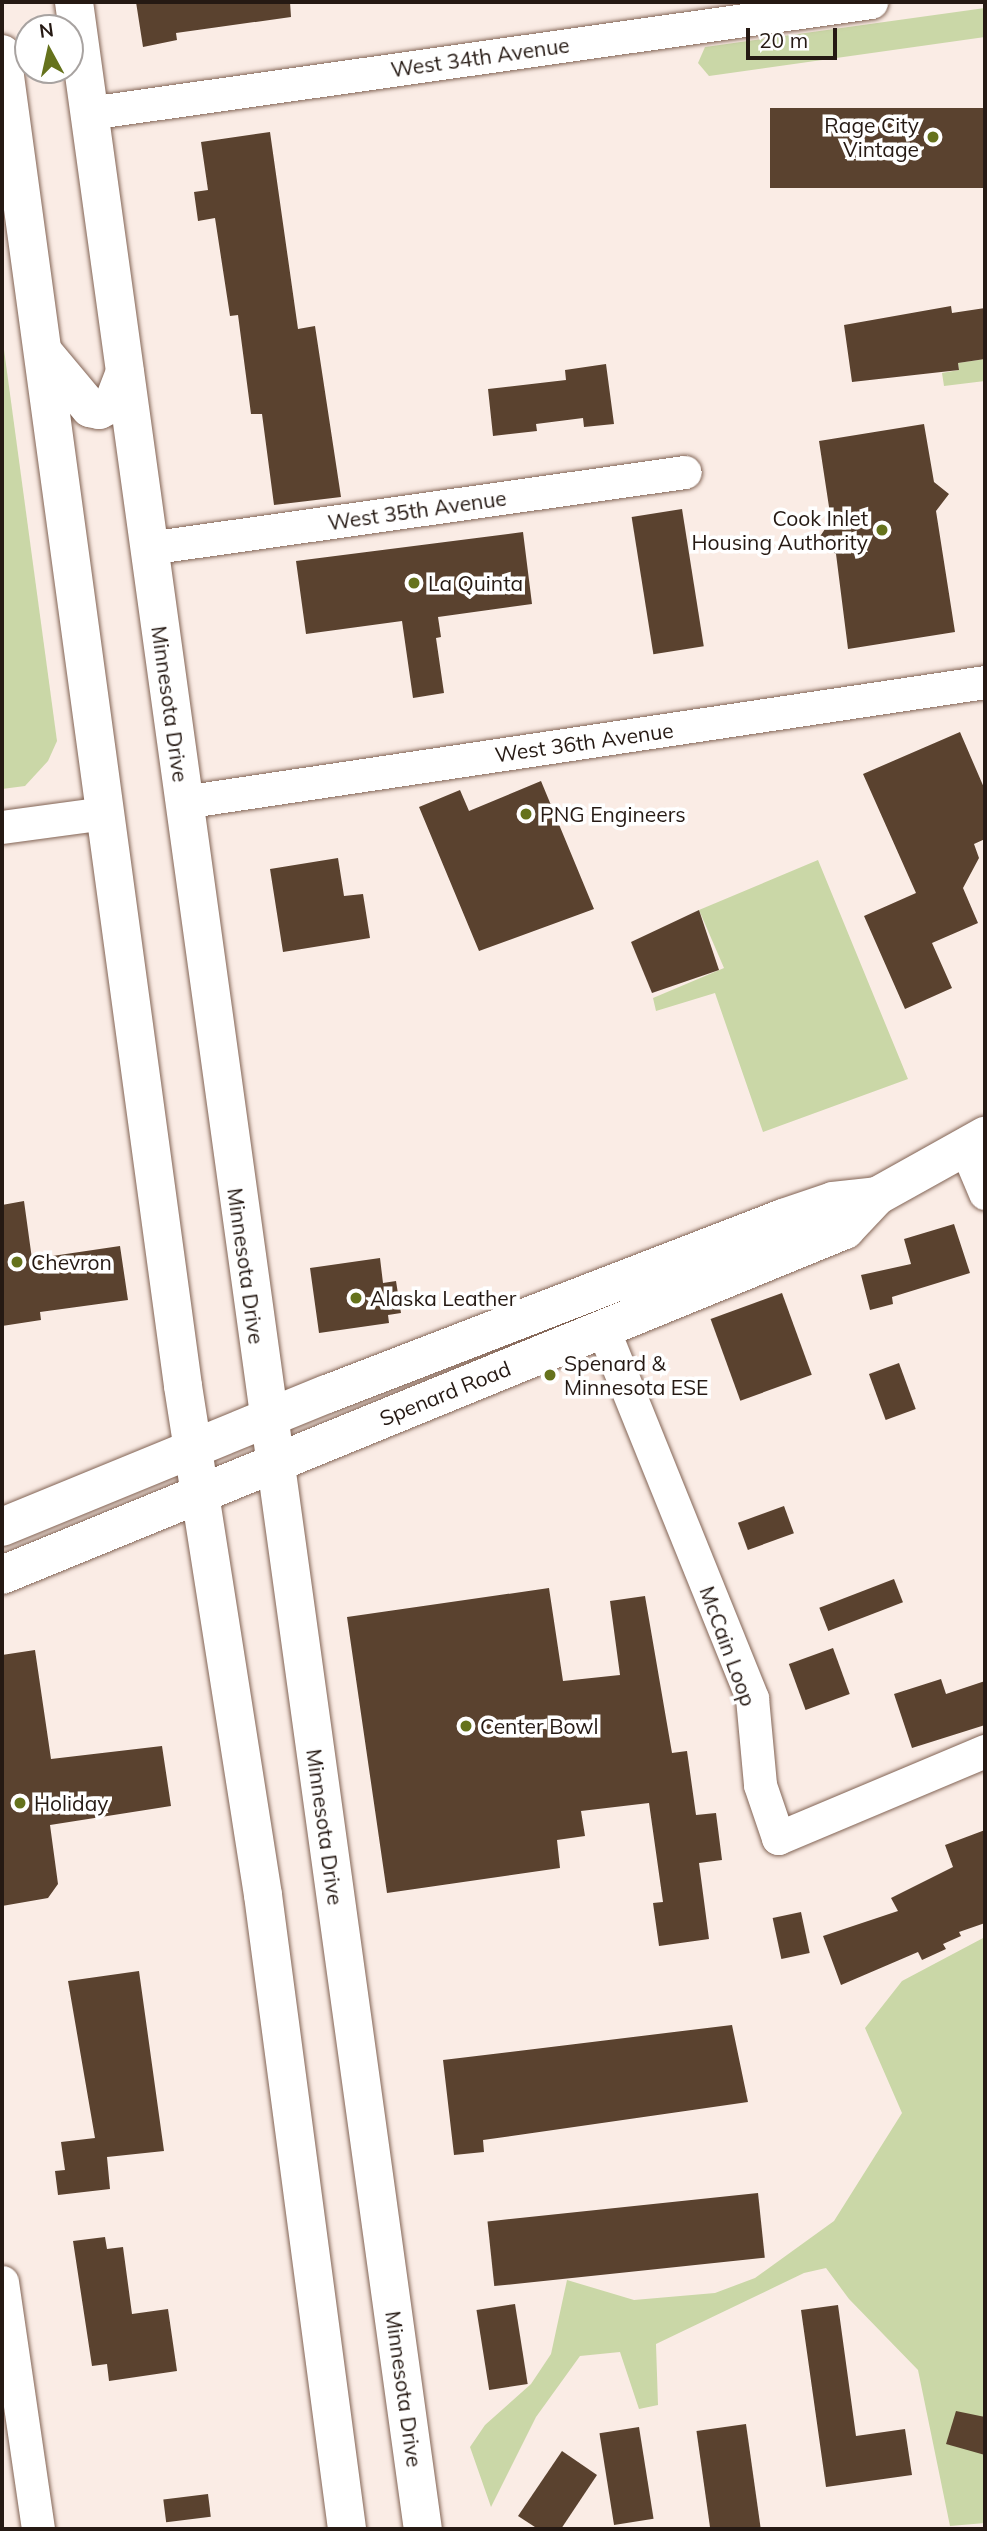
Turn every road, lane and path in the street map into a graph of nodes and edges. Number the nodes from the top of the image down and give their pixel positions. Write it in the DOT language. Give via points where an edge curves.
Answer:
graph roads {
  1 [pos="74,2"];
  2 [pos="871,2"];
  3 [pos="2,54"];
  4 [pos="89,113"];
  5 [pos="43,352"];
  6 [pos="125,372"];
  7 [pos="685,472"];
  8 [pos="148,548"];
  9 [pos="985,682"];
  10 [pos="183,802"];
  11 [pos="106,813"];
  12 [pos="2,827"];
  13 [pos="976,1142"];
  14 [pos="985,1193"];
  15 [pos="877,1196"];
  16 [pos="603,1329"];
  17 [pos="267,1419"];
  18 [pos="192,1448"];
  19 [pos="273,1463"];
  20 [pos="200,1493"];
  21 [pos="2,1527"];
  22 [pos="2,1575"];
  23 [pos="985,1751"];
  24 [pos="2,2282"];
  25 [pos="10,2388"];
  26 [pos="37,2529"];
  27 [pos="347,2529"];
  28 [pos="423,2529"];
  1 -- 4 [label="main road, Minnesota Drive"];
  2 -- 4 [label="street, West 34th Avenue"];
  3 -- 5 [label="main road"];
  4 -- 6 [label="main road, Minnesota Drive"];
  5 -- 6 [label="main road" via="90,408 99,410 113,403"];
  5 -- 11 [label="main road"];
  6 -- 8 [label="main road, Minnesota Drive"];
  7 -- 8 [label="street, West 35th Avenue"];
  8 -- 10 [label="main road, Minnesota Drive"];
  9 -- 10 [label="street, West 36th Avenue"];
  10 -- 17 [label="main road, Minnesota Drive"];
  11 -- 12 [label="street"];
  11 -- 18 [label="main road"];
  13 -- 14 [label="street"];
  13 -- 15 [label="main road, Spenard Road"];
  15 -- 16 [label="main road, Spenard Road" via="845,1230"];
  15 -- 17 [label="main road, Spenard Road" via="833,1201 783,1218"];
  16 -- 19 [label="main road, Spenard Road"];
  16 -- 23 [label="street, McCain Loop" via="752,1698 760,1785 778,1838"];
  17 -- 18 [label="main road, Spenard Road"];
  17 -- 19 [label="main road, Minnesota Drive"];
  18 -- 20 [label="main road"];
  18 -- 21 [label="main road, Spenard Road"];
  19 -- 20 [label="main road, Spenard Road"];
  19 -- 28 [label="main road, Minnesota Drive"];
  20 -- 22 [label="main road, Spenard Road"];
  20 -- 27 [label="main road" via="263,1895"];
  24 -- 25 [label="street"];
  25 -- 26 [label="street"];
}
